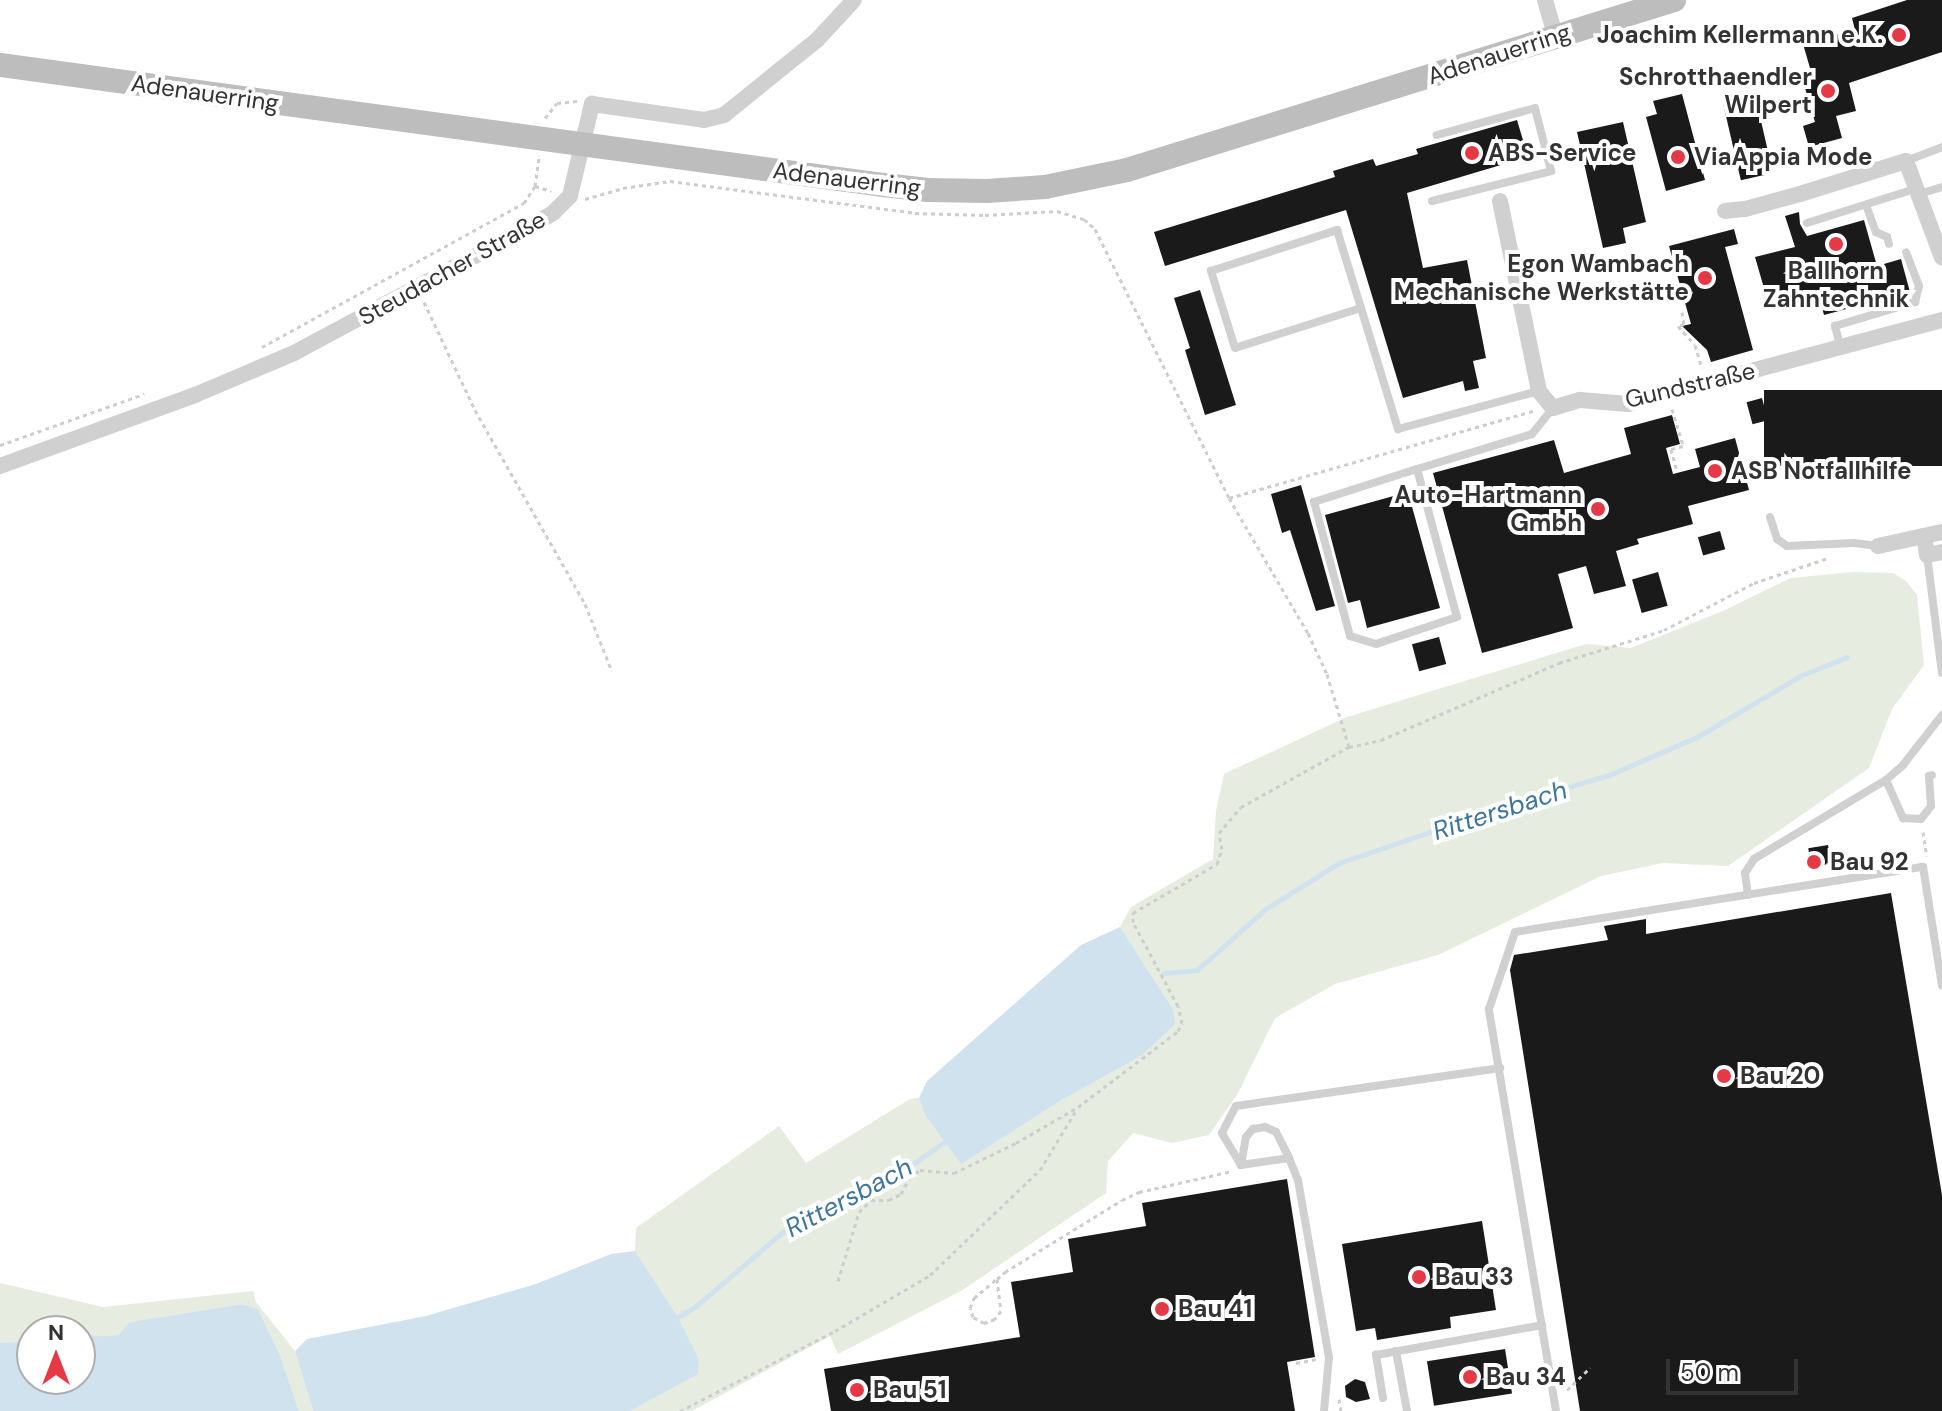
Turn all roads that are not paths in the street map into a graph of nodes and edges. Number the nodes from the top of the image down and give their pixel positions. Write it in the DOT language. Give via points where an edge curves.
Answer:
graph roads {
  1 [pos="854,0"];
  2 [pos="1545,0"];
  3 [pos="1674,0"];
  4 [pos="1555,35"];
  5 [pos="0,65"];
  6 [pos="1437,135"];
  7 [pos="582,142"];
  8 [pos="1942,147"];
  9 [pos="1906,161"];
  10 [pos="1942,187"];
  11 [pos="1917,192"];
  12 [pos="1498,193"];
  13 [pos="1432,201"];
  14 [pos="1866,205"];
  15 [pos="1725,211"];
  16 [pos="1807,223"];
  17 [pos="1889,244"];
  18 [pos="1906,252"];
  19 [pos="1942,258"];
  20 [pos="1361,308"];
  21 [pos="1942,320"];
  22 [pos="1840,345"];
  23 [pos="1539,391"];
  24 [pos="1553,408"];
  25 [pos="0,466"];
  26 [pos="1417,469"];
  27 [pos="1770,517"];
  28 [pos="1942,532"];
  29 [pos="1924,536"];
  30 [pos="1878,546"];
  31 [pos="1935,554"];
  32 [pos="1942,673"];
  33 [pos="1942,715"];
  34 [pos="1932,775"];
  35 [pos="1886,780"];
  36 [pos="1748,895"];
  37 [pos="1942,985"];
  38 [pos="1500,1068"];
  39 [pos="1289,1158"];
  40 [pos="1241,1165"];
  41 [pos="1542,1325"];
  42 [pos="1396,1351"];
  43 [pos="1383,1398"];
  44 [pos="1555,1407"];
  45 [pos="1324,1411"];
  46 [pos="1407,1411"];
  1 -- 7 [label="street, Steudacher Straße" via="817,40 724,115 704,120 592,104"];
  2 -- 4 [label="street"];
  3 -- 4 [label="main road, Adenauerring"];
  4 -- 7 [label="main road, Adenauerring" via="1141,166 1045,187 928,190"];
  5 -- 7 [label="main road, Adenauerring"];
  6 -- 12 [label="lane" via="1535,108 1551,171"];
  7 -- 25 [label="street, Steudacher Straße" via="570,196 553,213 294,353"];
  8 -- 9 [label="lane"];
  9 -- 11 [label="street"];
  9 -- 15 [label="street" via="1773,202"];
  10 -- 11 [label="lane"];
  11 -- 14 [label="lane"];
  11 -- 19 [label="street"];
  12 -- 13 [label="lane"];
  12 -- 23 [label="street"];
  14 -- 16 [label="lane"];
  14 -- 17 [label="lane" via="1876,232"];
  18 -- 22 [label="lane" via="1919,286 1915,302 1835,326"];
  20 -- 20 [label="lane" via="1337,230 1211,271 1235,348"];
  20 -- 23 [label="lane" via="1398,429"];
  21 -- 22 [label="street, Gundstraße"];
  22 -- 24 [label="street, Gundstraße" via="1628,404 1580,400"];
  23 -- 24 [label="street"];
  24 -- 26 [label="lane" via="1532,434"];
  26 -- 26 [label="lane" via="1457,617 1376,644 1350,636 1314,502"];
  27 -- 30 [label="lane" via="1777,539 1787,546"];
  28 -- 29 [label="street"];
  29 -- 30 [label="street"];
  29 -- 31 [label="street"];
  31 -- 32 [label="lane"];
  33 -- 35 [label="lane"];
  34 -- 35 [label="lane" via="1931,806 1921,819 1903,818"];
  35 -- 36 [label="lane" via="1754,859 1745,873"];
  36 -- 37 [label="lane" via="1923,867"];
  36 -- 38 [label="lane" via="1515,932 1489,1009"];
  38 -- 40 [label="lane" via="1236,1106 1222,1133"];
  38 -- 41 [label="lane"];
  39 -- 40 [label="lane"];
  39 -- 40 [label="lane" via="1276,1132 1265,1127 1246,1137"];
  39 -- 45 [label="lane" via="1298,1180 1329,1357"];
  41 -- 42 [label="lane"];
  41 -- 44 [label="lane"];
  42 -- 43 [label="lane" via="1376,1355"];
  42 -- 46 [label="lane"];
}
